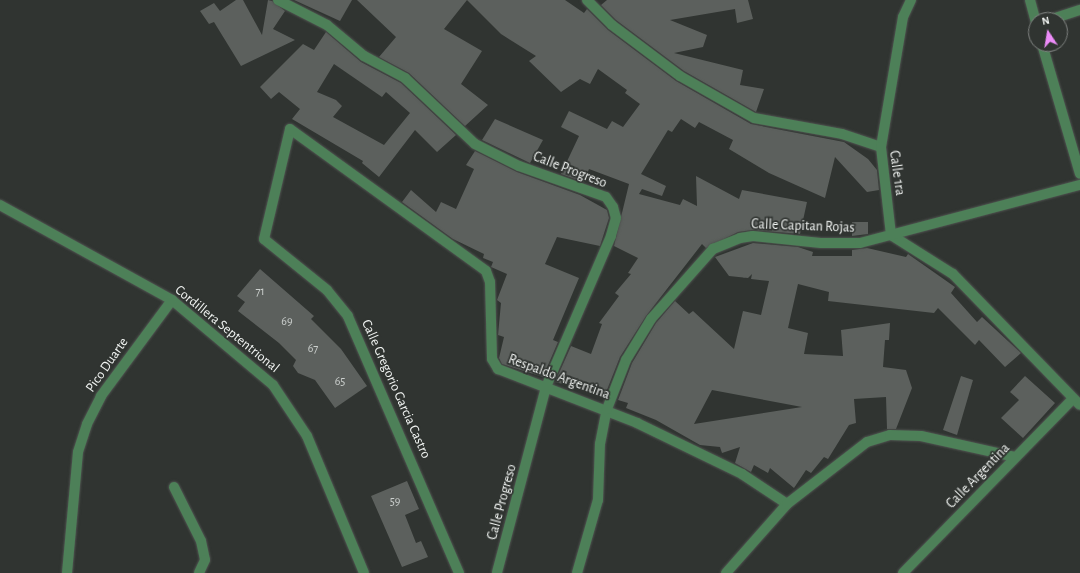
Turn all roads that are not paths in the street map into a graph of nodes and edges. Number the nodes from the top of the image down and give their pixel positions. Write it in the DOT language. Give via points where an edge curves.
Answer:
graph roads {
  1 [pos="278,0"];
  2 [pos="587,0"];
  3 [pos="911,0"];
  4 [pos="1030,0"];
  5 [pos="1080,10"];
  6 [pos="1033,12"];
  7 [pos="1068,14"];
  8 [pos="1044,52"];
  9 [pos="290,129"];
  10 [pos="881,147"];
  11 [pos="1080,174"];
  12 [pos="1080,185"];
  13 [pos="0,205"];
  14 [pos="891,235"];
  15 [pos="172,300"];
  16 [pos="546,387"];
  17 [pos="1077,402"];
  18 [pos="607,409"];
  19 [pos="1015,457"];
  20 [pos="174,487"];
  21 [pos="787,504"];
  22 [pos="67,573"];
  23 [pos="199,573"];
  24 [pos="364,573"];
  25 [pos="459,573"];
  26 [pos="497,573"];
  27 [pos="577,573"];
  28 [pos="726,573"];
  29 [pos="903,573"];
  1 -- 16 [label="street, Calle Progreso" via="327,25 364,56 405,78 475,144 519,166 606,197 616,218"];
  2 -- 10 [label="street, Calle 1ra" via="612,25 680,76 754,118 842,134"];
  3 -- 10 [label="street" via="903,17"];
  4 -- 6 [label="street"];
  5 -- 7 [label="street"];
  8 -- 11 [label="street"];
  9 -- 16 [label="street, Respaldo Argentina" via="486,271 490,282 493,365"];
  9 -- 25 [label="street, Calle Gregorio Garcia Castro" via="264,238 327,290 348,316"];
  10 -- 14 [label="street, Calle 1ra"];
  12 -- 14 [label="street, Calle Capitan Rojas"];
  13 -- 15 [label="street, Cordillera Septentrional"];
  14 -- 17 [label="street" via="953,274"];
  14 -- 18 [label="street, Calle Capitan Rojas" via="860,243 821,243 753,236 740,238 713,249 650,319 626,360"];
  15 -- 22 [label="street, Pico Duarte" via="101,396 87,424 78,452"];
  15 -- 24 [label="street, Cordillera Septentrional" via="273,385 307,436"];
  16 -- 18 [label="street, Respaldo Argentina"];
  16 -- 26 [label="street, Calle Progreso"];
  17 -- 19 [label="street, Calle Argentina"];
  18 -- 21 [label="street, Respaldo Argentina" via="742,474"];
  18 -- 27 [label="street, Calle Capitan Rojas" via="600,444 598,500"];
  19 -- 21 [label="street" via="921,436 890,435 867,442"];
  19 -- 29 [label="street, Calle Argentina"];
  20 -- 23 [label="street" via="201,541 204,560"];
  21 -- 28 [label="street"];
}
